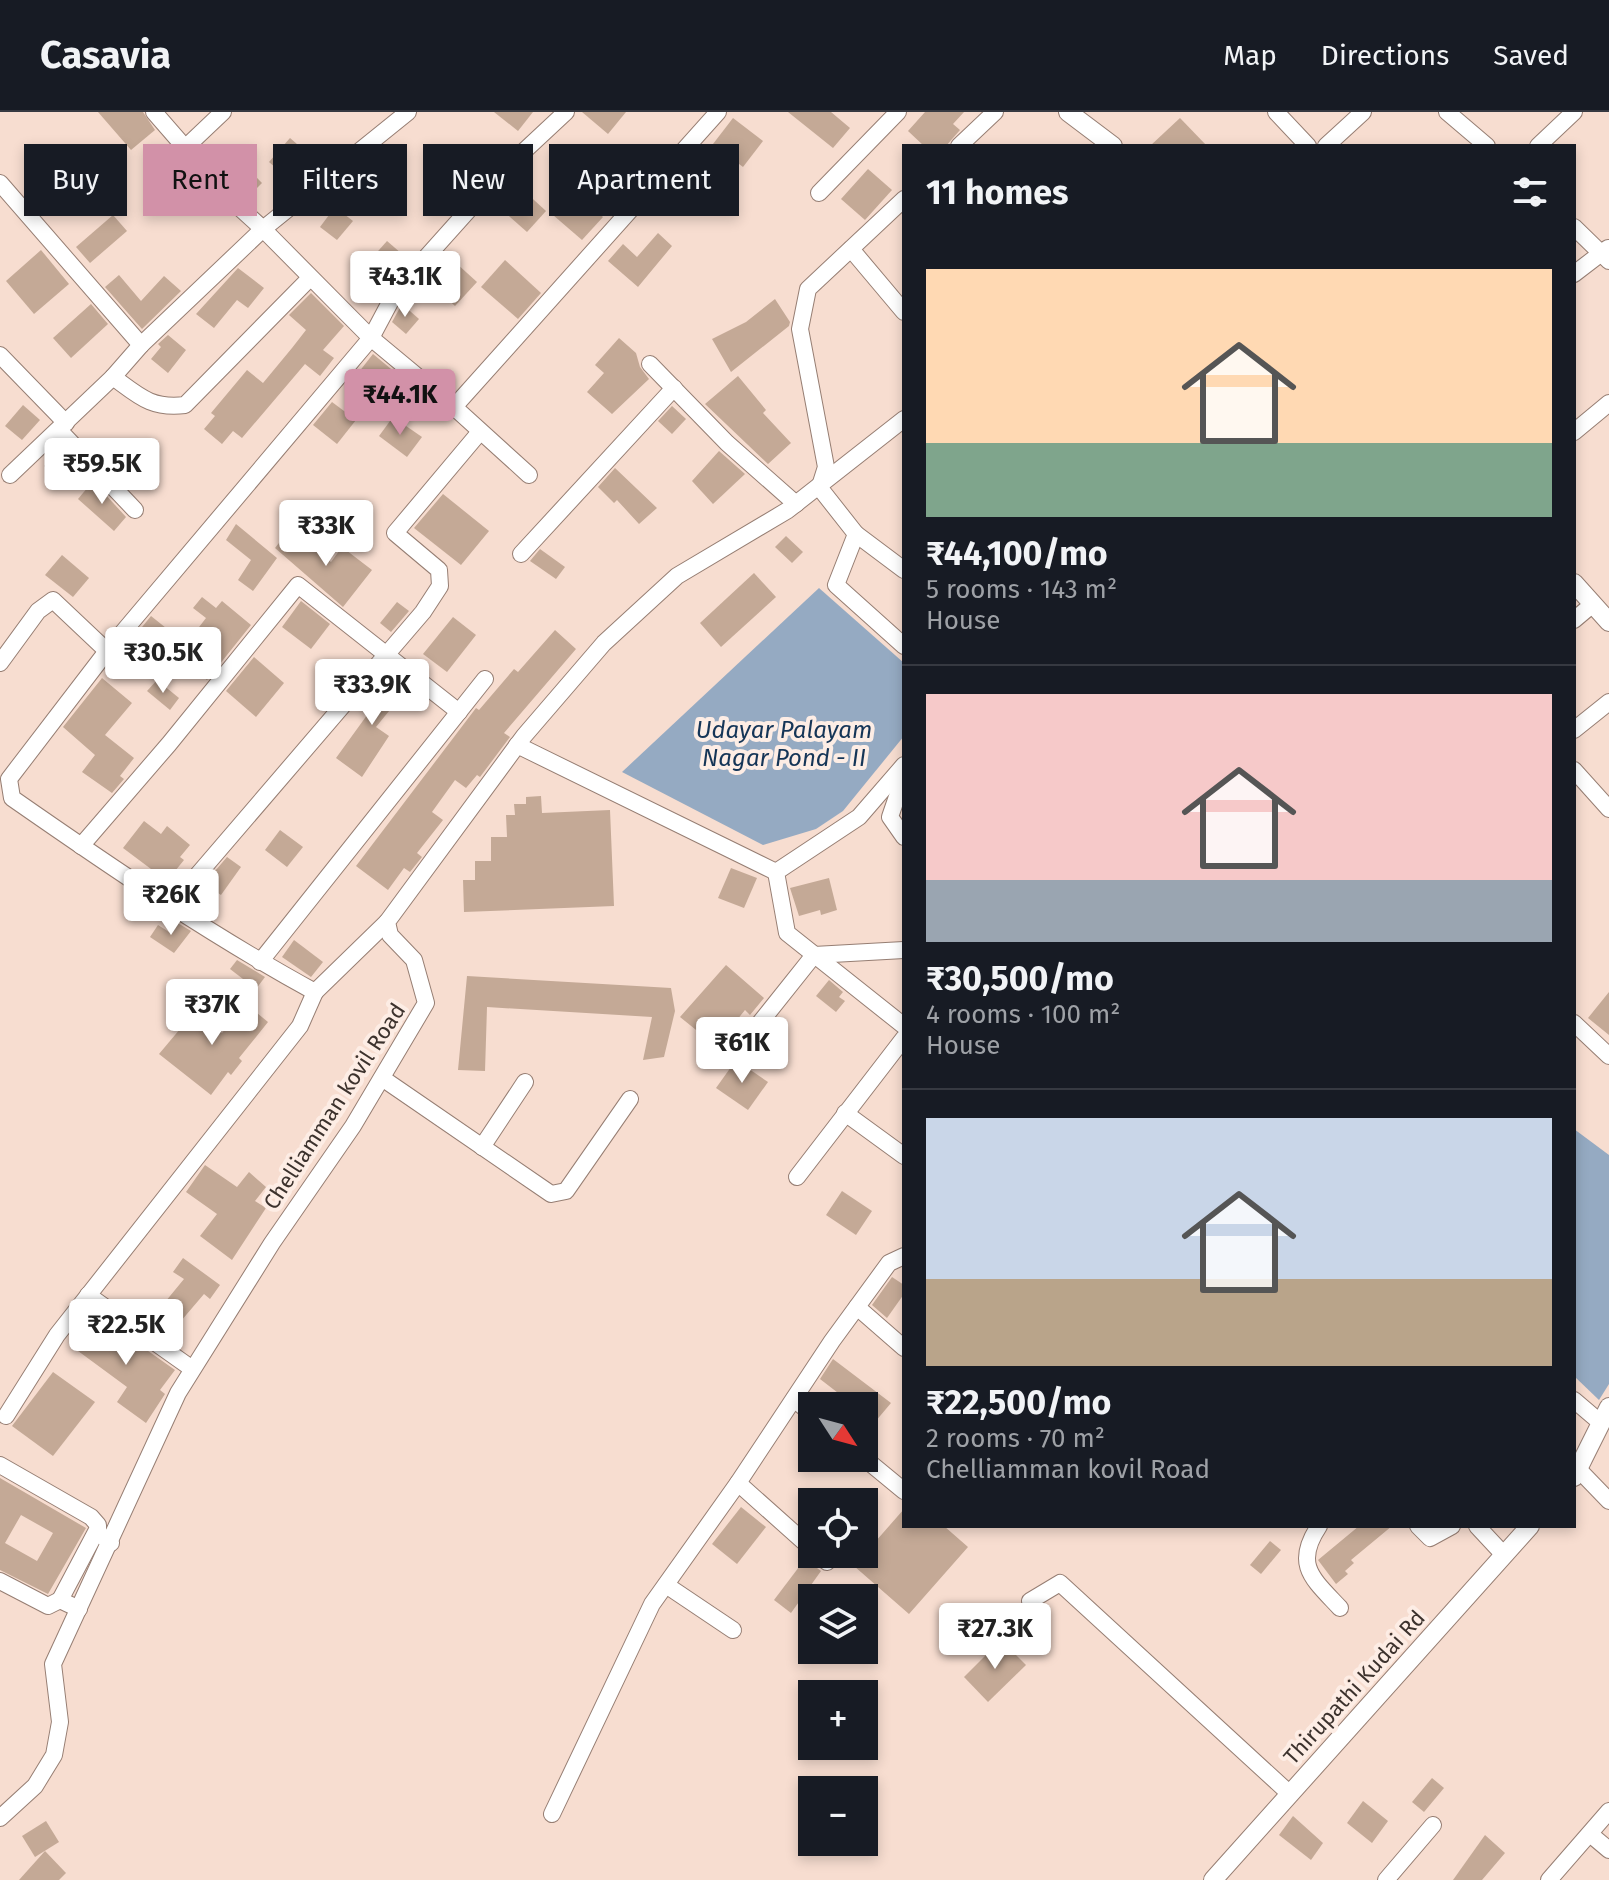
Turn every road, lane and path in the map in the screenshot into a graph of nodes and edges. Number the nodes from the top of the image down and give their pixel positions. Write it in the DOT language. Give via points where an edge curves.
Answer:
graph roads {
  1 [pos="154,112"];
  2 [pos="223,112"];
  3 [pos="408,112"];
  4 [pos="566,112"];
  5 [pos="718,112"];
  6 [pos="898,112"];
  7 [pos="995,112"];
  8 [pos="1068,112"];
  9 [pos="1276,112"];
  10 [pos="1363,112"];
  11 [pos="1447,112"];
  12 [pos="1574,112"];
  13 [pos="182,144"];
  14 [pos="189,144"];
  15 [pos="961,144"];
  16 [pos="1110,144"];
  17 [pos="1306,144"];
  18 [pos="1328,144"];
  19 [pos="1485,144"];
  20 [pos="1540,144"];
  21 [pos="0,183"];
  22 [pos="819,193"];
  23 [pos="902,201"];
  24 [pos="249,216"];
  25 [pos="263,229"];
  26 [pos="1576,229"];
  27 [pos="851,249"];
  28 [pos="1607,254"];
  29 [pos="1576,273"];
  30 [pos="310,278"];
  31 [pos="902,310"];
  32 [pos="371,338"];
  33 [pos="141,345"];
  34 [pos="0,355"];
  35 [pos="650,364"];
  36 [pos="113,377"];
  37 [pos="674,388"];
  38 [pos="1609,403"];
  39 [pos="454,407"];
  40 [pos="902,421"];
  41 [pos="62,426"];
  42 [pos="1576,430"];
  43 [pos="479,433"];
  44 [pos="10,475"];
  45 [pos="529,475"];
  46 [pos="819,487"];
  47 [pos="796,504"];
  48 [pos="135,510"];
  49 [pos="856,534"];
  50 [pos="521,554"];
  51 [pos="902,568"];
  52 [pos="1576,585"];
  53 [pos="1593,604"];
  54 [pos="1576,618"];
  55 [pos="1609,622"];
  56 [pos="902,644"];
  57 [pos="107,651"];
  58 [pos="384,654"];
  59 [pos="0,663"];
  60 [pos="485,679"];
  61 [pos="1609,702"];
  62 [pos="459,712"];
  63 [pos="1576,728"];
  64 [pos="517,745"];
  65 [pos="902,767"];
  66 [pos="1576,772"];
  67 [pos="902,782"];
  68 [pos="1609,809"];
  69 [pos="902,834"];
  70 [pos="81,846"];
  71 [pos="776,872"];
  72 [pos="170,907"];
  73 [pos="387,922"];
  74 [pos="902,950"];
  75 [pos="814,955"];
  76 [pos="260,962"];
  77 [pos="315,992"];
  78 [pos="759,1024"];
  79 [pos="902,1024"];
  80 [pos="1576,1025"];
  81 [pos="902,1041"];
  82 [pos="1609,1056"];
  83 [pos="382,1078"];
  84 [pos="525,1082"];
  85 [pos="630,1099"];
  86 [pos="845,1113"];
  87 [pos="482,1147"];
  88 [pos="902,1155"];
  89 [pos="797,1177"];
  90 [pos="902,1257"];
  91 [pos="88,1295"];
  92 [pos="857,1307"];
  93 [pos="902,1346"];
  94 [pos="191,1368"];
  95 [pos="794,1399"];
  96 [pos="1576,1401"];
  97 [pos="798,1402"];
  98 [pos="1605,1415"];
  99 [pos="6,1416"];
  100 [pos="0,1465"];
  101 [pos="878,1470"];
  102 [pos="1577,1474"];
  103 [pos="738,1483"];
  104 [pos="902,1489"];
  105 [pos="1609,1501"];
  106 [pos="1318,1528"];
  107 [pos="1420,1528"];
  108 [pos="1448,1528"];
  109 [pos="1479,1528"];
  110 [pos="1528,1528"];
  111 [pos="97,1530"];
  112 [pos="798,1537"];
  113 [pos="111,1543"];
  114 [pos="1504,1555"];
  115 [pos="0,1581"];
  116 [pos="666,1585"];
  117 [pos="60,1600"];
  118 [pos="1030,1601"];
  119 [pos="1340,1608"];
  120 [pos="79,1609"];
  121 [pos="733,1630"];
  122 [pos="1290,1794"];
  123 [pos="1609,1811"];
  124 [pos="552,1814"];
  125 [pos="0,1818"];
  126 [pos="1433,1825"];
  127 [pos="1590,1834"];
  128 [pos="1609,1850"];
  129 [pos="1213,1880"];
  130 [pos="1386,1880"];
  131 [pos="1549,1880"];
  1 -- 13 [label="street"];
  2 -- 14 [label="street"];
  3 -- 25 [label="street"];
  4 -- 32 [label="street" via="507,167 396,291"];
  5 -- 39 [label="street"];
  6 -- 22 [label="street"];
  7 -- 15 [label="street"];
  8 -- 16 [label="street"];
  9 -- 17 [label="street"];
  10 -- 18 [label="street"];
  11 -- 19 [label="street"];
  12 -- 20 [label="street"];
  21 -- 33 [label="street"];
  23 -- 27 [label="street"];
  24 -- 25 [label="street"];
  25 -- 30 [label="street"];
  25 -- 33 [label="street"];
  26 -- 28 [label="street"];
  27 -- 31 [label="street"];
  27 -- 46 [label="street" via="808,289 800,329 826,467"];
  28 -- 29 [label="street"];
  30 -- 32 [label="street"];
  30 -- 36 [label="street" via="185,405 164,407 143,399"];
  32 -- 39 [label="street"];
  32 -- 57 [label="street"];
  33 -- 36 [label="street"];
  34 -- 41 [label="street"];
  35 -- 37 [label="street"];
  36 -- 41 [label="street"];
  37 -- 47 [label="street"];
  37 -- 50 [label="street"];
  38 -- 42 [label="street"];
  39 -- 43 [label="street"];
  40 -- 46 [label="street"];
  41 -- 44 [label="street"];
  41 -- 48 [label="street"];
  43 -- 45 [label="street"];
  43 -- 58 [label="street" via="395,533 439,570 440,586"];
  46 -- 47 [label="street"];
  46 -- 49 [label="street"];
  47 -- 64 [label="street" via="677,576 604,643"];
  49 -- 51 [label="street"];
  49 -- 56 [label="street" via="836,585"];
  52 -- 53 [label="street"];
  53 -- 54 [label="street"];
  53 -- 55 [label="street"];
  57 -- 59 [label="street" via="53,600 38,611"];
  57 -- 70 [label="street" via="9,779 12,798"];
  58 -- 62 [label="street"];
  58 -- 70 [label="street" via="298,585"];
  58 -- 72 [label="street"];
  60 -- 62 [label="street"];
  61 -- 63 [label="street"];
  62 -- 76 [label="street"];
  64 -- 71 [label="street"];
  64 -- 73 [label="street"];
  65 -- 71 [label="street" via="859,817"];
  66 -- 68 [label="street"];
  67 -- 69 [label="street" via="890,817"];
  70 -- 72 [label="street"];
  71 -- 75 [label="street" via="787,933"];
  72 -- 76 [label="street"];
  73 -- 77 [label="street"];
  73 -- 83 [label="street, Chelliamman kovil Road" via="390,935 414,960 426,1003"];
  74 -- 75 [label="street"];
  75 -- 78 [label="street"];
  75 -- 79 [label="street"];
  76 -- 77 [label="street"];
  77 -- 91 [label="street" via="300,1026"];
  80 -- 82 [label="street"];
  81 -- 86 [label="street"];
  83 -- 87 [label="street"];
  83 -- 94 [label="street, Chelliamman kovil Road"];
  84 -- 87 [label="street"];
  85 -- 87 [label="street" via="559,1194 551,1194"];
  86 -- 88 [label="street"];
  86 -- 89 [label="street"];
  90 -- 92 [label="street" via="889,1263"];
  91 -- 94 [label="street"];
  91 -- 99 [label="street"];
  92 -- 93 [label="street"];
  92 -- 95 [label="street"];
  94 -- 113 [label="street, Chelliamman kovil Road"];
  95 -- 97 [label="street"];
  95 -- 103 [label="street"];
  96 -- 98 [label="street"];
  98 -- 102 [label="street"];
  100 -- 111 [label="street" via="91,1517"];
  101 -- 104 [label="street"];
  102 -- 105 [label="street"];
  103 -- 112 [label="street"];
  103 -- 116 [label="street"];
  106 -- 119 [label="street" via="1306,1563 1310,1576"];
  107 -- 108 [label="street" via="1430,1538"];
  109 -- 114 [label="street"];
  110 -- 114 [label="street, Thirupathi Kudai Rd"];
  111 -- 113 [label="street"];
  111 -- 117 [label="street"];
  113 -- 120 [label="street, Chelliamman kovil Road"];
  114 -- 122 [label="street, Thirupathi Kudai Rd"];
  115 -- 117 [label="street" via="40,1604"];
  116 -- 121 [label="street"];
  116 -- 124 [label="street" via="652,1604"];
  117 -- 120 [label="street"];
  118 -- 122 [label="street" via="1060,1583"];
  120 -- 125 [label="street, Chelliamman kovil Road" via="53,1664 60,1722 54,1755 35,1786"];
  122 -- 129 [label="street, Thirupathi Kudai Rd"];
  123 -- 127 [label="street"];
  126 -- 130 [label="street"];
  127 -- 128 [label="street"];
  127 -- 131 [label="street"];
}
